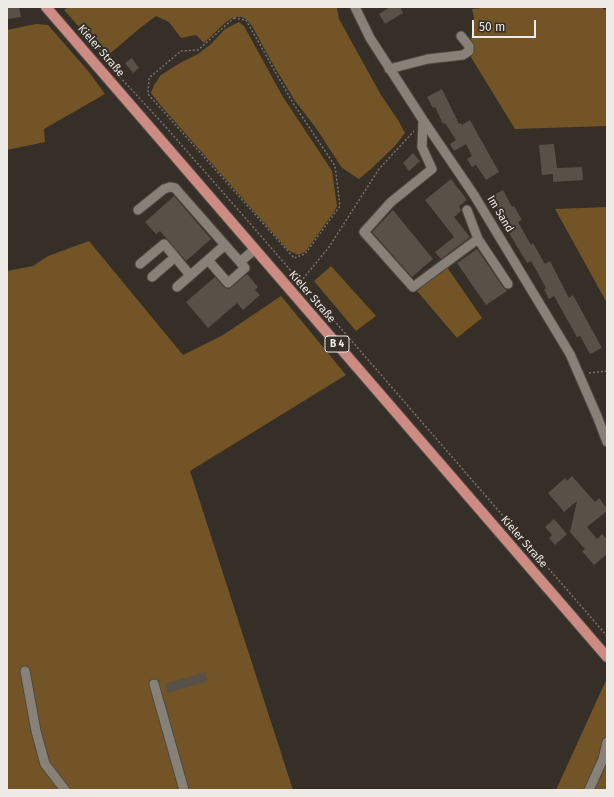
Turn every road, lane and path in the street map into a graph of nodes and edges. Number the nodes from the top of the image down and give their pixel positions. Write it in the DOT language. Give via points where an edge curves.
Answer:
graph roads {
  1 [pos="46,7"];
  2 [pos="355,7"];
  3 [pos="461,36"];
  4 [pos="107,63"];
  5 [pos="390,69"];
  6 [pos="423,120"];
  7 [pos="340,206"];
  8 [pos="138,210"];
  9 [pos="467,210"];
  10 [pos="478,239"];
  11 [pos="225,245"];
  12 [pos="255,249"];
  13 [pos="175,257"];
  14 [pos="208,260"];
  15 [pos="240,262"];
  16 [pos="140,264"];
  17 [pos="190,276"];
  18 [pos="152,277"];
  19 [pos="301,282"];
  20 [pos="508,284"];
  21 [pos="176,287"];
  22 [pos="292,291"];
  23 [pos="607,371"];
  24 [pos="579,375"];
  25 [pos="607,442"];
  26 [pos="607,636"];
  27 [pos="607,657"];
  28 [pos="26,671"];
  29 [pos="154,684"];
  30 [pos="607,742"];
  31 [pos="65,790"];
  32 [pos="184,790"];
  33 [pos="589,790"];
  1 -- 12 [label="main road, Kieler Straße / B 4"];
  2 -- 5 [label="street, Im Sand" via="370,38"];
  3 -- 5 [label="street" via="469,46 469,51 463,55 428,59"];
  4 -- 19 [label="path"];
  5 -- 6 [label="street, Im Sand"];
  6 -- 10 [label="street" via="422,147 432,169 391,202 364,232 413,287"];
  6 -- 19 [label="path" via="379,169 329,247"];
  6 -- 24 [label="street, Im Sand" via="474,195 536,296 570,354"];
  7 -- 7 [label="path" via="305,254 294,258 148,94 149,78 182,52 198,50 234,18 246,20 293,103 335,166"];
  8 -- 11 [label="street" via="164,189 175,188"];
  9 -- 10 [label="street"];
  10 -- 20 [label="street"];
  11 -- 14 [label="street"];
  11 -- 15 [label="street"];
  12 -- 15 [label="street"];
  12 -- 22 [label="main road, Kieler Straße / B 4"];
  13 -- 16 [label="street" via="164,244"];
  13 -- 17 [label="street"];
  13 -- 18 [label="street"];
  14 -- 15 [label="street" via="228,283 245,268"];
  14 -- 17 [label="street"];
  17 -- 21 [label="street"];
  19 -- 22 [label="path"];
  19 -- 26 [label="path"];
  22 -- 27 [label="main road, Kieler Straße / B 4"];
  23 -- 24 [label="path"];
  24 -- 25 [label="street, Im Sand"];
  28 -- 31 [label="street" via="36,731 45,764"];
  29 -- 32 [label="street"];
  30 -- 33 [label="street" via="603,759"];
}
